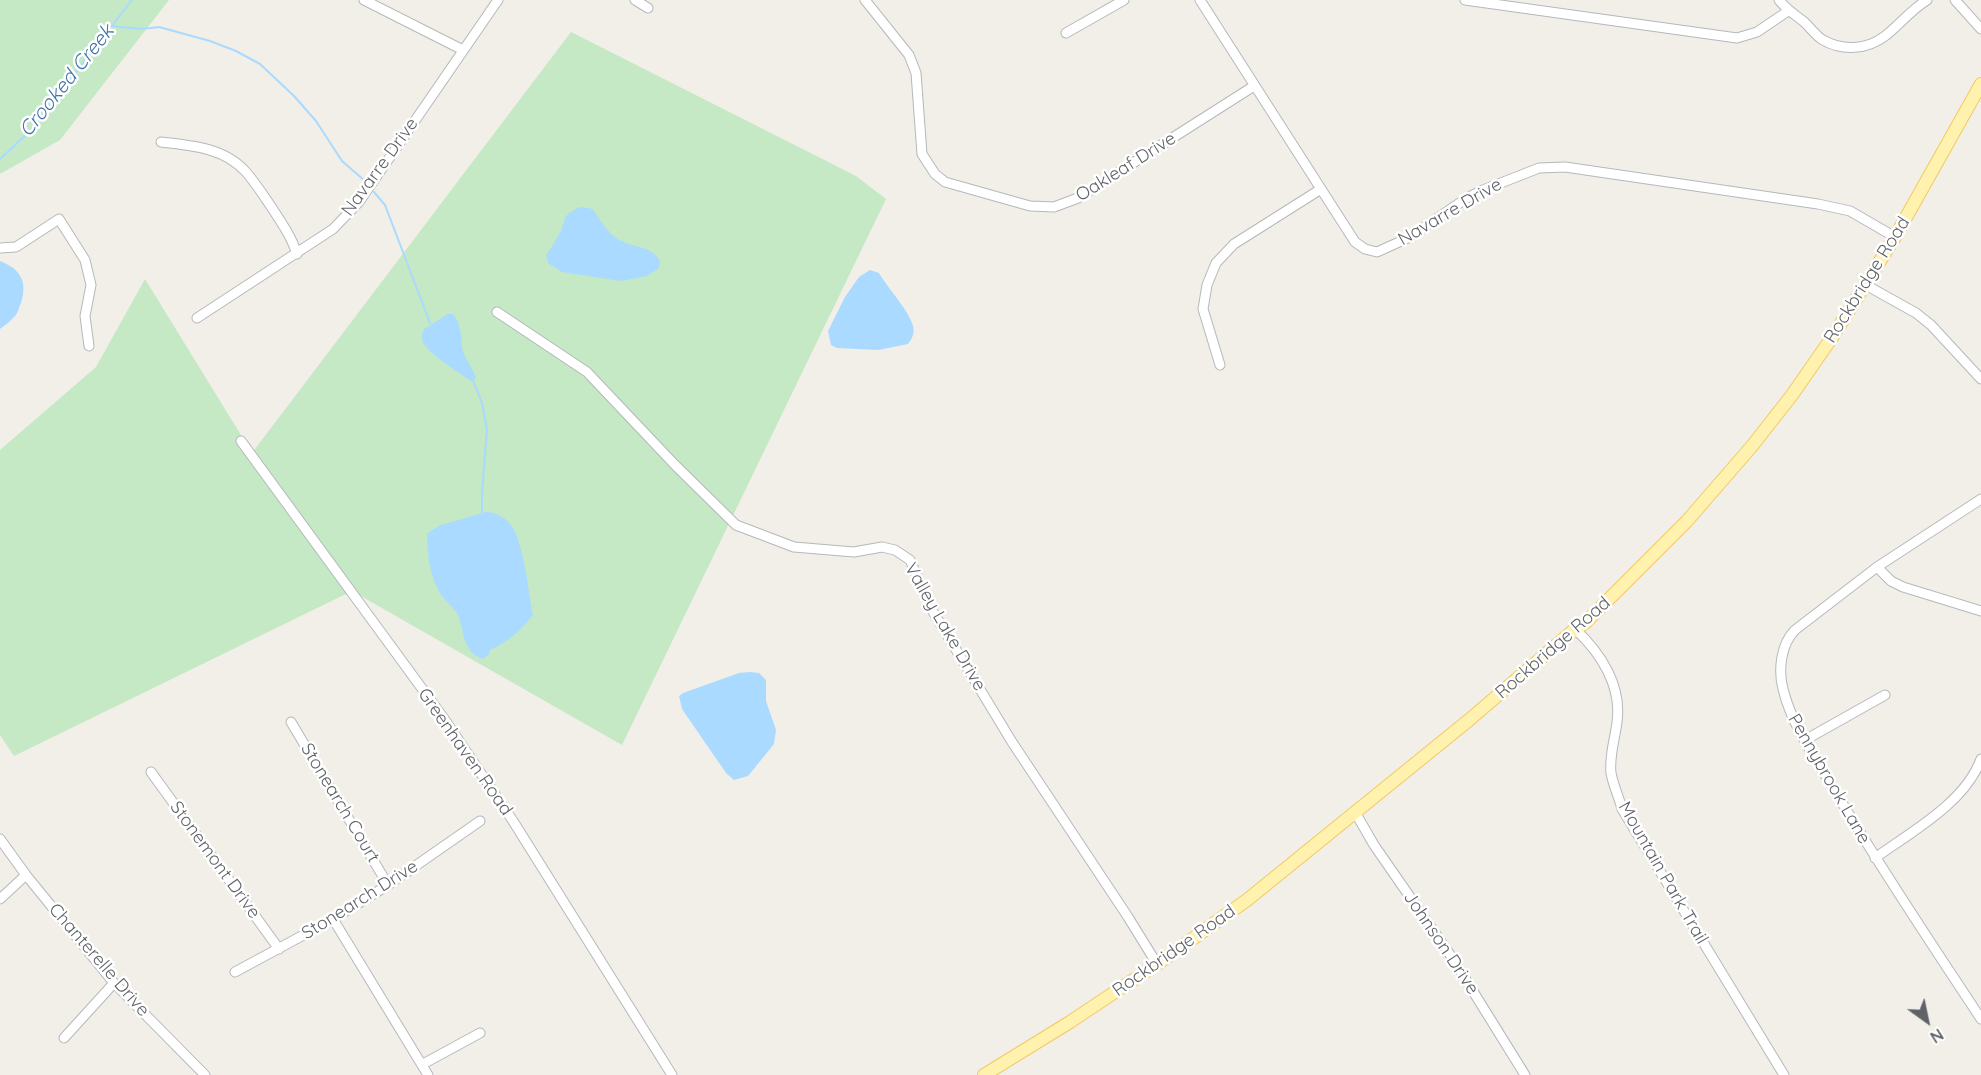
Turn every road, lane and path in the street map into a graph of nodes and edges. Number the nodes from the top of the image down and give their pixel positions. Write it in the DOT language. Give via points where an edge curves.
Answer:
graph roads {
  1 [pos="364,0"];
  2 [pos="498,0"];
  3 [pos="635,0"];
  4 [pos="865,0"];
  5 [pos="1124,0"];
  6 [pos="1200,0"];
  7 [pos="1466,0"];
  8 [pos="1779,0"];
  9 [pos="1927,0"];
  10 [pos="1955,0"];
  11 [pos="648,8"];
  12 [pos="1788,11"];
  13 [pos="1981,29"];
  14 [pos="1066,33"];
  15 [pos="463,50"];
  16 [pos="1981,84"];
  17 [pos="1254,86"];
  18 [pos="161,142"];
  19 [pos="1321,189"];
  20 [pos="1895,237"];
  21 [pos="0,248"];
  22 [pos="297,254"];
  23 [pos="1864,284"];
  24 [pos="497,312"];
  25 [pos="197,318"];
  26 [pos="89,346"];
  27 [pos="1220,365"];
  28 [pos="1981,379"];
  29 [pos="241,441"];
  30 [pos="1981,499"];
  31 [pos="1876,567"];
  32 [pos="1981,611"];
  33 [pos="1575,629"];
  34 [pos="1885,695"];
  35 [pos="291,722"];
  36 [pos="1805,740"];
  37 [pos="1981,759"];
  38 [pos="151,772"];
  39 [pos="1355,812"];
  40 [pos="480,821"];
  41 [pos="0,839"];
  42 [pos="1875,858"];
  43 [pos="26,875"];
  44 [pos="388,885"];
  45 [pos="0,899"];
  46 [pos="333,919"];
  47 [pos="279,949"];
  48 [pos="1157,964"];
  49 [pos="235,972"];
  50 [pos="114,983"];
  51 [pos="1981,1019"];
  52 [pos="480,1033"];
  53 [pos="64,1038"];
  54 [pos="423,1065"];
  55 [pos="987,1074"];
  56 [pos="205,1075"];
  57 [pos="428,1075"];
  58 [pos="672,1075"];
  59 [pos="1525,1075"];
  60 [pos="1784,1075"];
  1 -- 15 [label="street"];
  2 -- 15 [label="street, Navarre Drive"];
  3 -- 11 [label="street"];
  4 -- 17 [label="street, Oakleaf Drive" via="909,55 916,74 922,154 931,170 945,182 1030,206 1054,207 1078,198"];
  5 -- 14 [label="street"];
  6 -- 17 [label="street, Navarre Drive"];
  7 -- 12 [label="street" via="1737,38 1757,32"];
  8 -- 12 [label="street"];
  9 -- 12 [label="street" via="1884,37 1861,47 1837,46 1822,39"];
  10 -- 13 [label="street"];
  15 -- 22 [label="street, Navarre Drive" via="359,202 333,229"];
  16 -- 20 [label="main road, Rockbridge Road"];
  17 -- 19 [label="street, Navarre Drive"];
  18 -- 22 [label="street" via="194,145 233,161 246,172 284,225"];
  19 -- 20 [label="street, Navarre Drive" via="1355,242 1377,252 1408,238 1483,190 1539,168 1565,167 1818,204 1850,211"];
  19 -- 27 [label="street" via="1234,244 1216,263 1203,309"];
  20 -- 23 [label="main road, Rockbridge Road"];
  21 -- 26 [label="street" via="16,247 59,219 85,260 91,285 86,316"];
  22 -- 25 [label="street, Navarre Drive"];
  23 -- 28 [label="street" via="1931,325"];
  23 -- 33 [label="main road, Rockbridge Road" via="1833,336 1752,446 1687,521"];
  24 -- 48 [label="street, Valley Lake Drive" via="587,372 736,525 794,547 855,552 882,547 910,560 932,610 987,701"];
  29 -- 58 [label="street, Greenhaven Road" via="451,729"];
  30 -- 31 [label="street, Pennybrook Lane"];
  31 -- 32 [label="street" via="1903,587"];
  31 -- 36 [label="street, Pennybrook Lane" via="1786,638 1781,662 1782,687"];
  33 -- 39 [label="main road, Rockbridge Road"];
  33 -- 60 [label="street, Mountain Park Trail" via="1609,672 1617,692 1611,774 1622,809"];
  34 -- 36 [label="street"];
  35 -- 44 [label="street, Stonearch Court"];
  36 -- 42 [label="street, Pennybrook Lane"];
  37 -- 42 [label="street" via="1968,784 1952,802"];
  38 -- 47 [label="street, Stonemont Drive"];
  39 -- 48 [label="main road, Rockbridge Road" via="1247,900"];
  39 -- 59 [label="street, Johnson Drive"];
  40 -- 44 [label="street, Stonearch Drive"];
  41 -- 43 [label="street, Chanterelle Drive"];
  42 -- 51 [label="street, Pennybrook Lane"];
  43 -- 45 [label="street"];
  43 -- 50 [label="street, Chanterelle Drive"];
  44 -- 46 [label="street, Stonearch Drive"];
  46 -- 47 [label="street, Stonearch Drive"];
  46 -- 54 [label="street"];
  47 -- 49 [label="street, Stonearch Drive"];
  48 -- 55 [label="main road, Rockbridge Road"];
  50 -- 53 [label="street"];
  50 -- 56 [label="street, Chanterelle Drive"];
  52 -- 54 [label="street"];
  54 -- 57 [label="street"];
}
